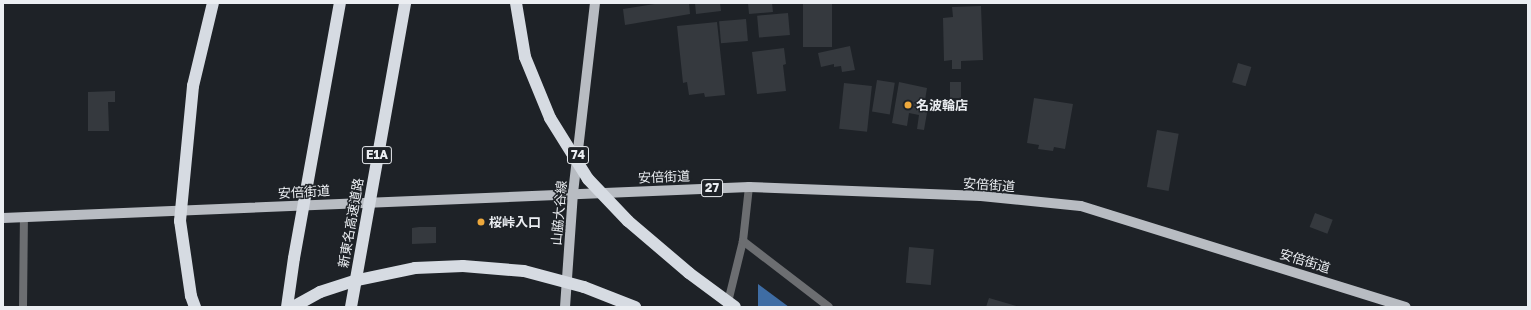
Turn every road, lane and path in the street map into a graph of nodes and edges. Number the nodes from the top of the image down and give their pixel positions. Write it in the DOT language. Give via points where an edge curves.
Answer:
graph roads {
  1 [pos="213,3"];
  2 [pos="340,3"];
  3 [pos="405,3"];
  4 [pos="516,3"];
  5 [pos="595,3"];
  6 [pos="749,187"];
  7 [pos="573,193"];
  8 [pos="3,218"];
  9 [pos="24,218"];
  10 [pos="743,241"];
  11 [pos="23,307"];
  12 [pos="195,307"];
  13 [pos="287,307"];
  14 [pos="293,307"];
  15 [pos="351,307"];
  16 [pos="565,307"];
  17 [pos="635,307"];
  18 [pos="727,307"];
  19 [pos="735,307"];
  20 [pos="829,307"];
  21 [pos="1406,307"];
  1 -- 12 [label="highway, bridge" via="193,86 180,221 191,296"];
  2 -- 13 [label="highway, bridge"];
  3 -- 15 [label="highway, 新東名高速道路 / E1A, bridge"];
  4 -- 19 [label="highway, bridge" via="525,57 550,118 588,179 628,221"];
  5 -- 7 [label="main road, 山脇大谷線 / 74"];
  6 -- 7 [label="main road, 安倍街道 / 27"];
  6 -- 10 [label="street"];
  6 -- 21 [label="main road, 安倍街道 / 27" via="980,196 1081,206"];
  7 -- 9 [label="main road, 安倍街道 / 27"];
  7 -- 16 [label="main road, 山脇大谷線 / 74"];
  8 -- 9 [label="main road, 安倍街道 / 27"];
  9 -- 11 [label="street"];
  10 -- 18 [label="street"];
  10 -- 20 [label="street"];
  14 -- 17 [label="highway, bridge" via="320,292 358,280 415,268 463,266 524,271 584,287"];
}
